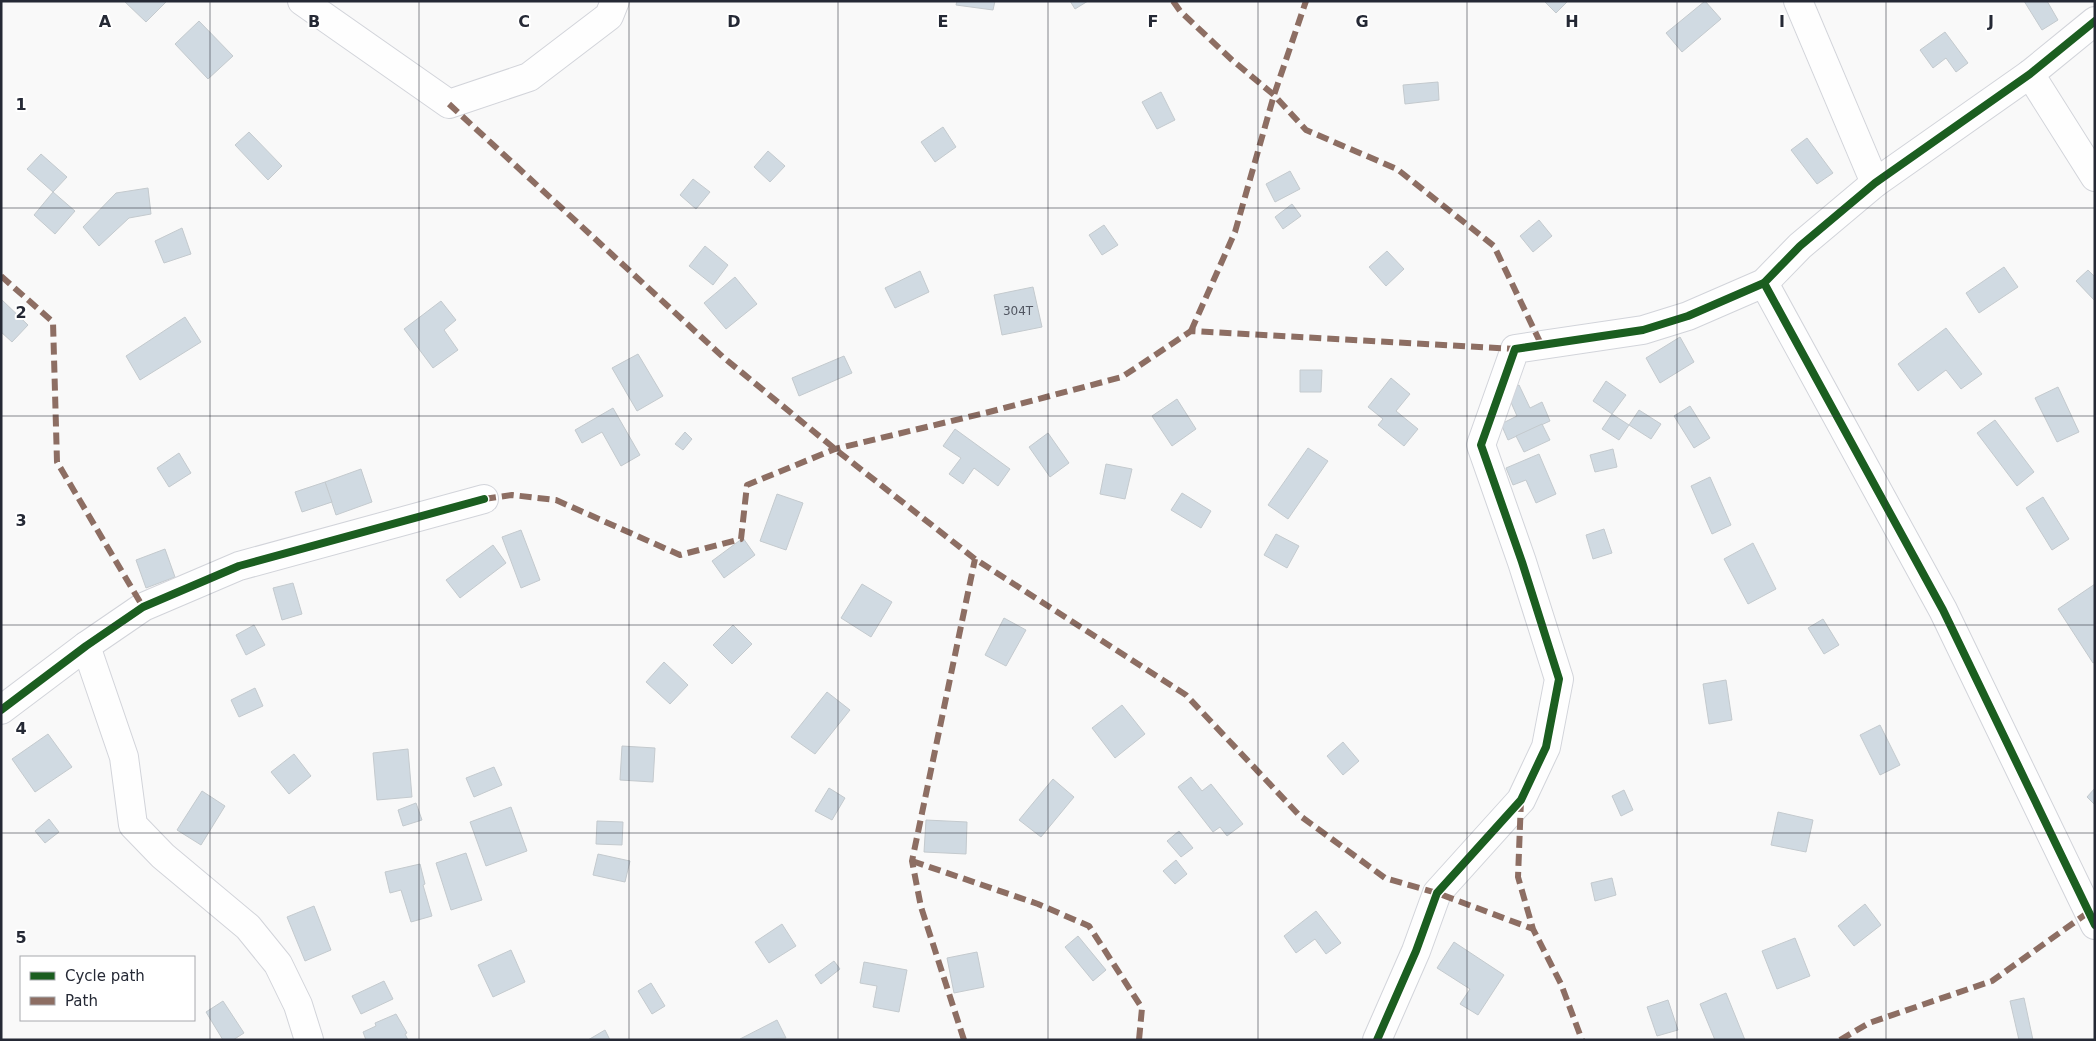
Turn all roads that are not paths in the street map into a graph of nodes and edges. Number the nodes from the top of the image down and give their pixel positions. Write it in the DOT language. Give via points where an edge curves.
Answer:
graph roads {
  1 [pos="302,1"];
  2 [pos="615,1"];
  3 [pos="1798,1"];
  4 [pos="2095,21"];
  5 [pos="2030,74"];
  6 [pos="2095,178"];
  7 [pos="1875,183"];
  8 [pos="1764,283"];
  9 [pos="484,499"];
  10 [pos="86,646"];
  11 [pos="1,710"];
  12 [pos="2095,925"];
  13 [pos="309,1040"];
  14 [pos="1378,1040"];
  1 -- 2 [label="street" via="449,104 529,77 608,16"];
  3 -- 7 [label="street"];
  4 -- 5 [label="street"];
  5 -- 6 [label="street"];
  5 -- 7 [label="street"];
  7 -- 8 [label="street" via="1800,246"];
  8 -- 12 [label="street" via="1943,610"];
  8 -- 14 [label="street" via="1688,316 1643,330 1515,349 1481,446 1559,679 1546,746 1521,800 1437,893"];
  9 -- 10 [label="street" via="239,566 143,607"];
  10 -- 11 [label="street"];
  10 -- 13 [label="street" via="124,757 133,825 163,856 248,927 278,964 298,1005"];
}
